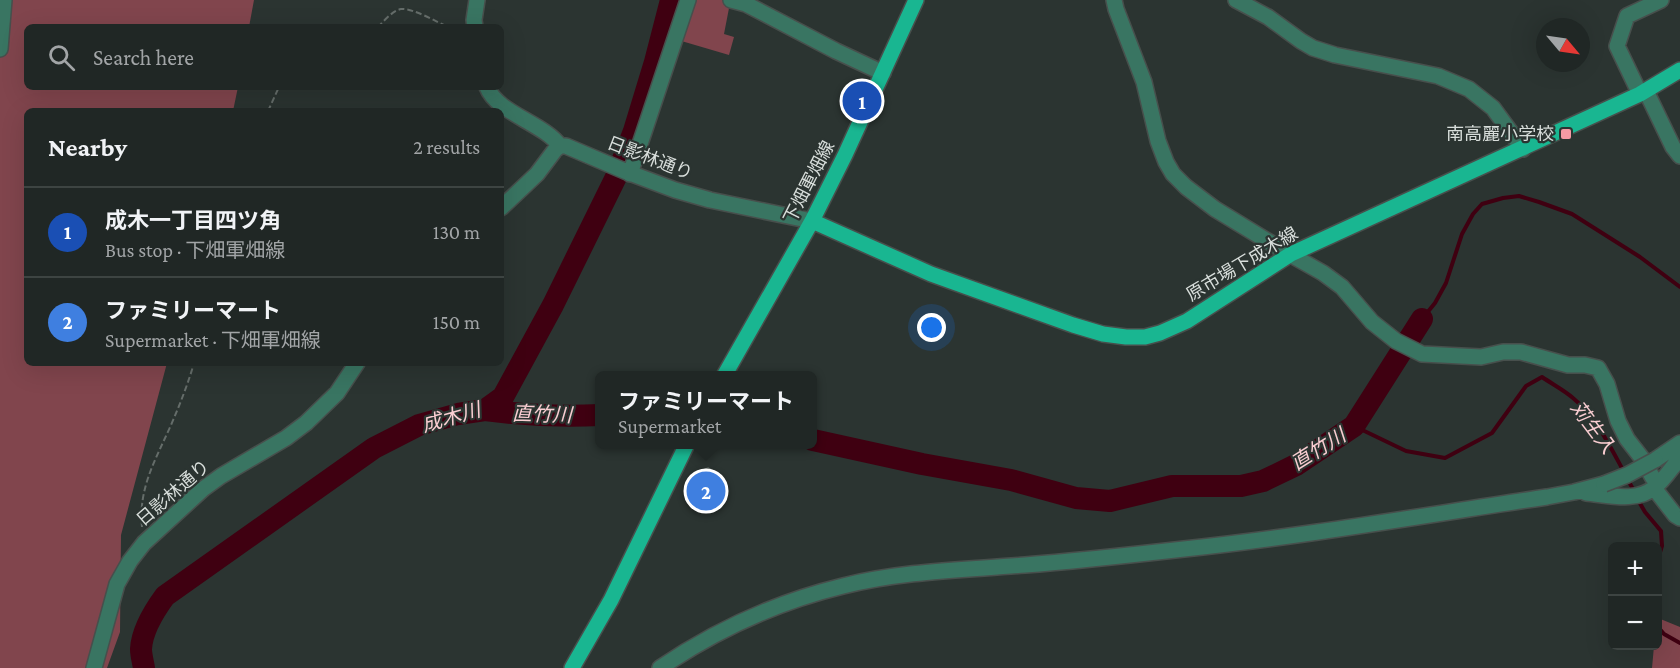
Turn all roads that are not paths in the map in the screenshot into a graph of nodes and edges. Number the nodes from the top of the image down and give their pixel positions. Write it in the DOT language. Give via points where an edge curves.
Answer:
graph roads {
  1 [pos="4,0"];
  2 [pos="477,0"];
  3 [pos="688,0"];
  4 [pos="731,0"];
  5 [pos="916,0"];
  6 [pos="1114,0"];
  7 [pos="1236,0"];
  8 [pos="1661,0"];
  9 [pos="475,24"];
  10 [pos="0,49"];
  11 [pos="1680,70"];
  12 [pos="883,73"];
  13 [pos="488,90"];
  14 [pos="1643,92"];
  15 [pos="560,146"];
  16 [pos="1523,148"];
  17 [pos="1680,156"];
  18 [pos="628,173"];
  19 [pos="504,205"];
  20 [pos="812,220"];
  21 [pos="1291,254"];
  22 [pos="355,366"];
  23 [pos="726,371"];
  24 [pos="1680,443"];
  25 [pos="685,449"];
  26 [pos="1680,456"];
  27 [pos="1639,490"];
  28 [pos="1574,492"];
  29 [pos="1680,518"];
  30 [pos="94,668"];
  31 [pos="572,668"];
  32 [pos="660,668"];
  1 -- 10 [label="street"];
  2 -- 9 [label="street"];
  3 -- 18 [label="street"];
  4 -- 12 [label="street"];
  5 -- 12 [label="main road, 下畑軍畑線"];
  6 -- 21 [label="street" via="1144,82 1158,141 1173,174 1215,209"];
  7 -- 16 [label="street" via="1313,48 1438,76 1469,89 1493,108"];
  8 -- 14 [label="street" via="1627,16 1617,46"];
  11 -- 14 [label="main road, 原市場下成木線"];
  12 -- 20 [label="main road, 下畑軍畑線"];
  13 -- 15 [label="street" via="502,105"];
  14 -- 16 [label="main road, 原市場下成木線"];
  14 -- 17 [label="street"];
  15 -- 18 [label="street, 日影林通り"];
  15 -- 19 [label="street"];
  16 -- 21 [label="main road, 原市場下成木線"];
  18 -- 20 [label="street, 日影林通り" via="710,200"];
  20 -- 21 [label="main road, 原市場下成木線" via="931,274 1073,325 1126,337 1145,337 1180,324"];
  20 -- 23 [label="main road, 下畑軍畑線"];
  21 -- 27 [label="street" via="1342,287 1372,322 1396,341 1422,354 1481,357 1521,352 1568,365 1598,368 1618,421 1641,457"];
  22 -- 30 [label="street, 日影林通り" via="337,393 306,423 203,489 144,543 117,584"];
  24 -- 28 [label="street, bridge" via="1627,475"];
  25 -- 31 [label="main road" via="611,600"];
  26 -- 27 [label="street"];
  27 -- 28 [label="street"];
  27 -- 29 [label="street"];
  28 -- 32 [label="street" via="1236,543 916,573 846,585 748,618"];
}
